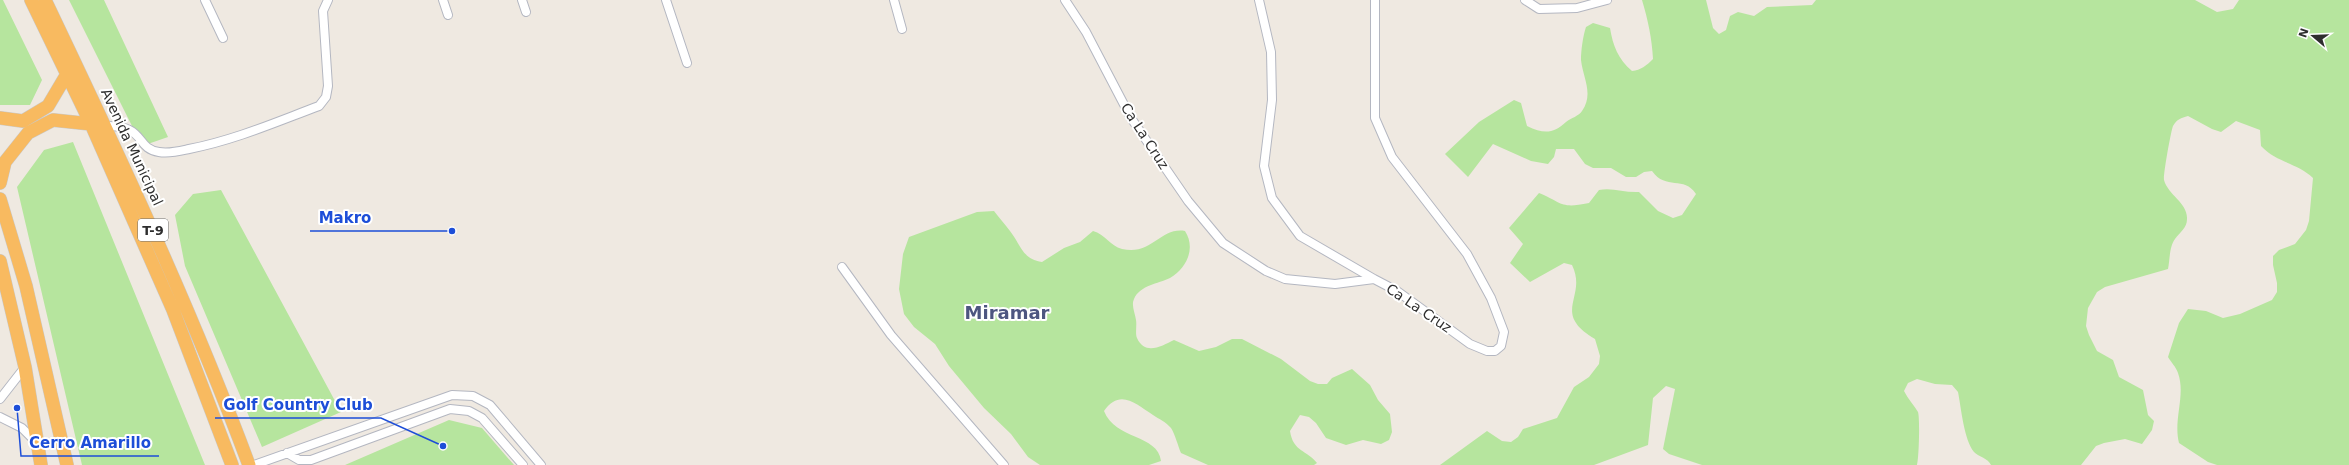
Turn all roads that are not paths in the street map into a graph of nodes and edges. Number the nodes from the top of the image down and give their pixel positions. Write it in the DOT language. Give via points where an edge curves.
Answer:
graph roads {
  1 [pos="31,0"];
  2 [pos="45,0"];
  3 [pos="205,0"];
  4 [pos="328,0"];
  5 [pos="443,0"];
  6 [pos="522,0"];
  7 [pos="666,0"];
  8 [pos="894,0"];
  9 [pos="1065,0"];
  10 [pos="1259,0"];
  11 [pos="1375,0"];
  12 [pos="1525,0"];
  13 [pos="1607,0"];
  14 [pos="526,12"];
  15 [pos="448,15"];
  16 [pos="902,29"];
  17 [pos="223,38"];
  18 [pos="687,63"];
  19 [pos="67,74"];
  20 [pos="0,118"];
  21 [pos="91,124"];
  22 [pos="105,126"];
  23 [pos="0,183"];
  24 [pos="0,198"];
  25 [pos="0,261"];
  26 [pos="842,267"];
  27 [pos="1374,279"];
  28 [pos="26,367"];
  29 [pos="0,399"];
  30 [pos="0,416"];
  31 [pos="37,443"];
  32 [pos="287,454"];
  33 [pos="40,462"];
  34 [pos="1001,463"];
  35 [pos="67,465"];
  36 [pos="232,465"];
  37 [pos="248,465"];
  38 [pos="254,465"];
  39 [pos="523,465"];
  40 [pos="541,465"];
  1 -- 19 [label="highway, Avenida Municipal / T-9"];
  2 -- 22 [label="highway, Avenida Municipal / T-9"];
  3 -- 17 [label="street"];
  4 -- 22 [label="street" via="322,11 328,86 326,97 319,106 224,142 171,152 149,149 134,130"];
  5 -- 15 [label="street"];
  6 -- 14 [label="street"];
  7 -- 18 [label="street"];
  8 -- 16 [label="street"];
  9 -- 27 [label="street, Ca La Cruz" via="1086,32 1131,118 1188,201 1223,243 1266,271 1285,279 1335,284"];
  10 -- 27 [label="street" via="1271,52 1272,100 1264,166 1272,198 1300,236"];
  11 -- 27 [label="street, Ca La Cruz" via="1375,118 1392,157 1467,254 1491,298 1504,332 1502,346 1487,352 1470,344 1397,291"];
  12 -- 13 [label="street" via="1539,9 1577,8"];
  19 -- 20 [label="highway" via="48,106 23,121"];
  19 -- 21 [label="highway, Avenida Municipal / T-9"];
  21 -- 23 [label="highway" via="54,120 28,133 5,162"];
  21 -- 36 [label="highway, Avenida Municipal / T-9" via="173,310"];
  22 -- 37 [label="highway, Avenida Municipal / T-9" via="188,308"];
  24 -- 35 [label="highway" via="26,286"];
  25 -- 28 [label="highway"];
  26 -- 34 [label="street" via="891,334"];
  28 -- 29 [label="street"];
  28 -- 31 [label="highway"];
  30 -- 31 [label="street" via="22,428"];
  31 -- 33 [label="highway"];
  32 -- 38 [label="street"];
  32 -- 39 [label="street" via="299,460 311,460 450,410 469,412 482,418"];
  32 -- 40 [label="street" via="452,395 473,396 490,405"];
}
